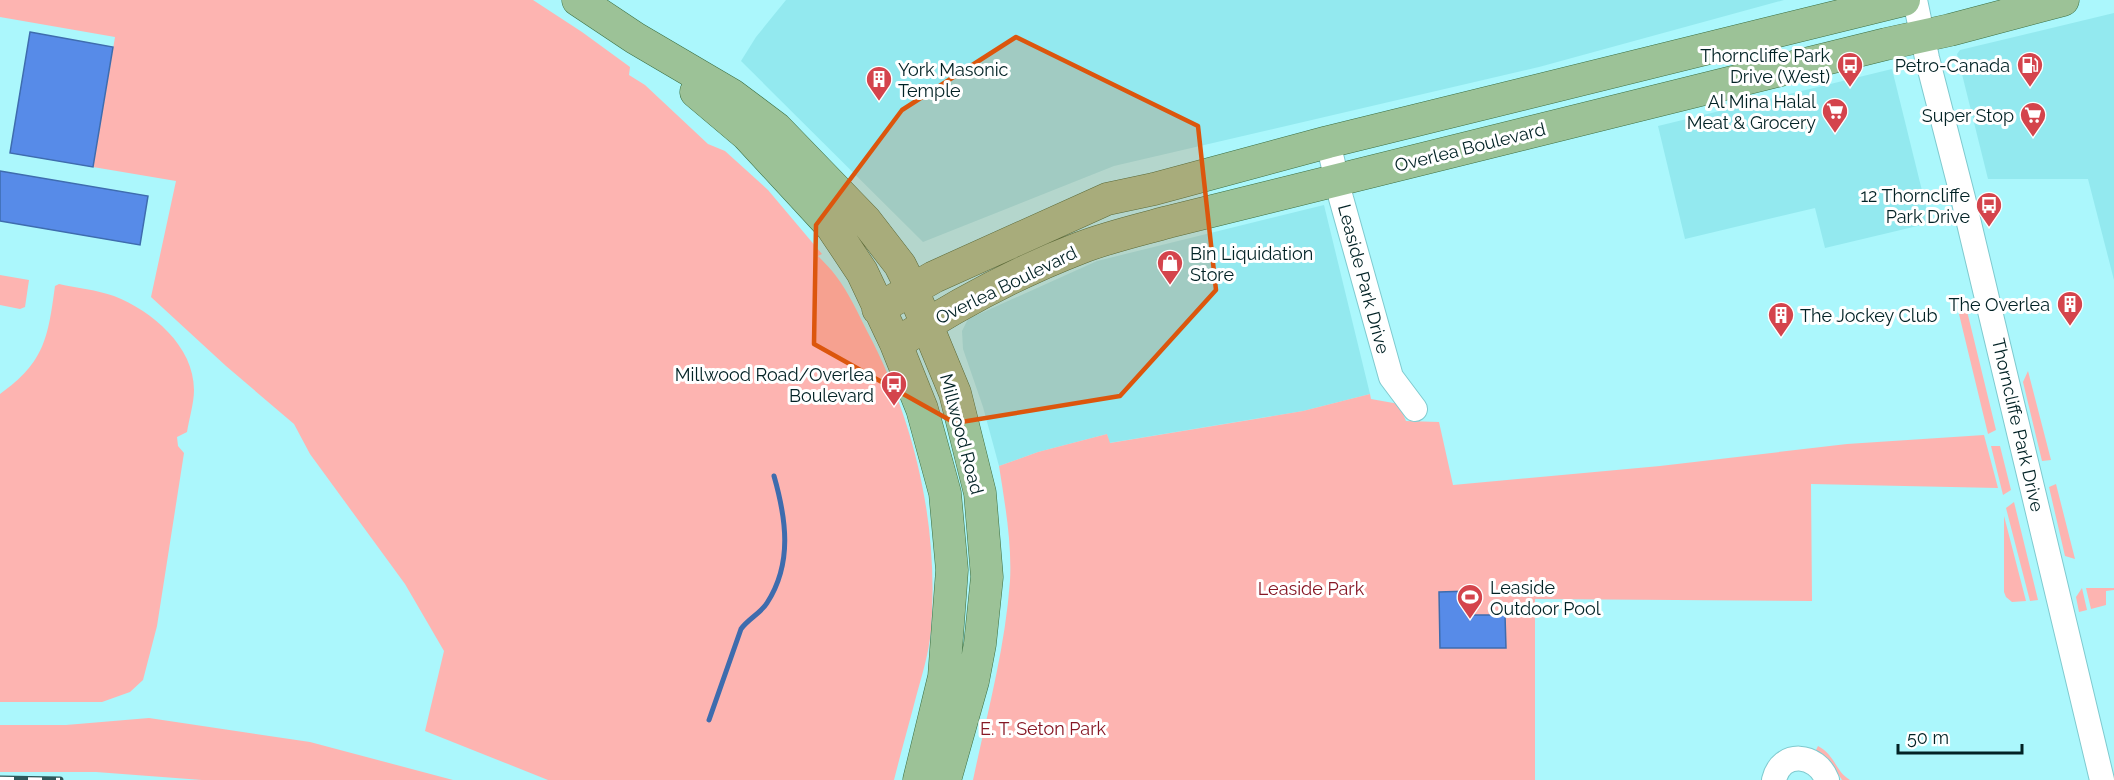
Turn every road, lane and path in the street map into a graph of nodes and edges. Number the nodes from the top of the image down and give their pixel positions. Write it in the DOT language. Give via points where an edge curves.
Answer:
graph roads {
  1 [pos="578,0"];
  2 [pos="1904,0"];
  3 [pos="1915,0"];
  4 [pos="2063,0"];
  5 [pos="1922,36"];
  6 [pos="635,38"];
  7 [pos="1328,142"];
  8 [pos="1337,180"];
  9 [pos="912,290"];
  10 [pos="878,309"];
  11 [pos="926,324"];
  12 [pos="896,345"];
  13 [pos="1415,409"];
  14 [pos="928,778"];
  15 [pos="1774,780"];
  16 [pos="1827,780"];
  17 [pos="2102,780"];
  1 -- 6 [label="main road, Millwood Road"];
  2 -- 7 [label="main road, Overlea Boulevard"];
  3 -- 5 [label="street, Thorncliffe Park Drive"];
  4 -- 5 [label="main road, Overlea Boulevard"];
  5 -- 8 [label="main road, Overlea Boulevard"];
  5 -- 17 [label="street, Thorncliffe Park Drive"];
  6 -- 9 [label="main road, Millwood Road" via="732,95 776,128 866,221 900,265"];
  6 -- 10 [label="main road, Millwood Road" via="747,135 832,226 862,272"];
  7 -- 8 [label="street, Leaside Park Drive"];
  7 -- 9 [label="main road, Overlea Boulevard" via="1107,198"];
  8 -- 11 [label="main road, Overlea Boulevard" via="1081,247"];
  8 -- 13 [label="street, Leaside Park Drive" via="1391,377"];
  9 -- 10 [label="main road, Overlea Boulevard"];
  9 -- 11 [label="main road, Millwood Road"];
  10 -- 12 [label="main road, Millwood Road"];
  11 -- 12 [label="main road, Overlea Boulevard"];
  11 -- 14 [label="main road, Millwood Road" via="955,393 980,493 987,577 973,681"];
  12 -- 14 [label="main road, Millwood Road" via="922,409 945,493 952,570 944,677"];
  15 -- 16 [label="street" via="1786,763 1802,759 1818,765"];
}
